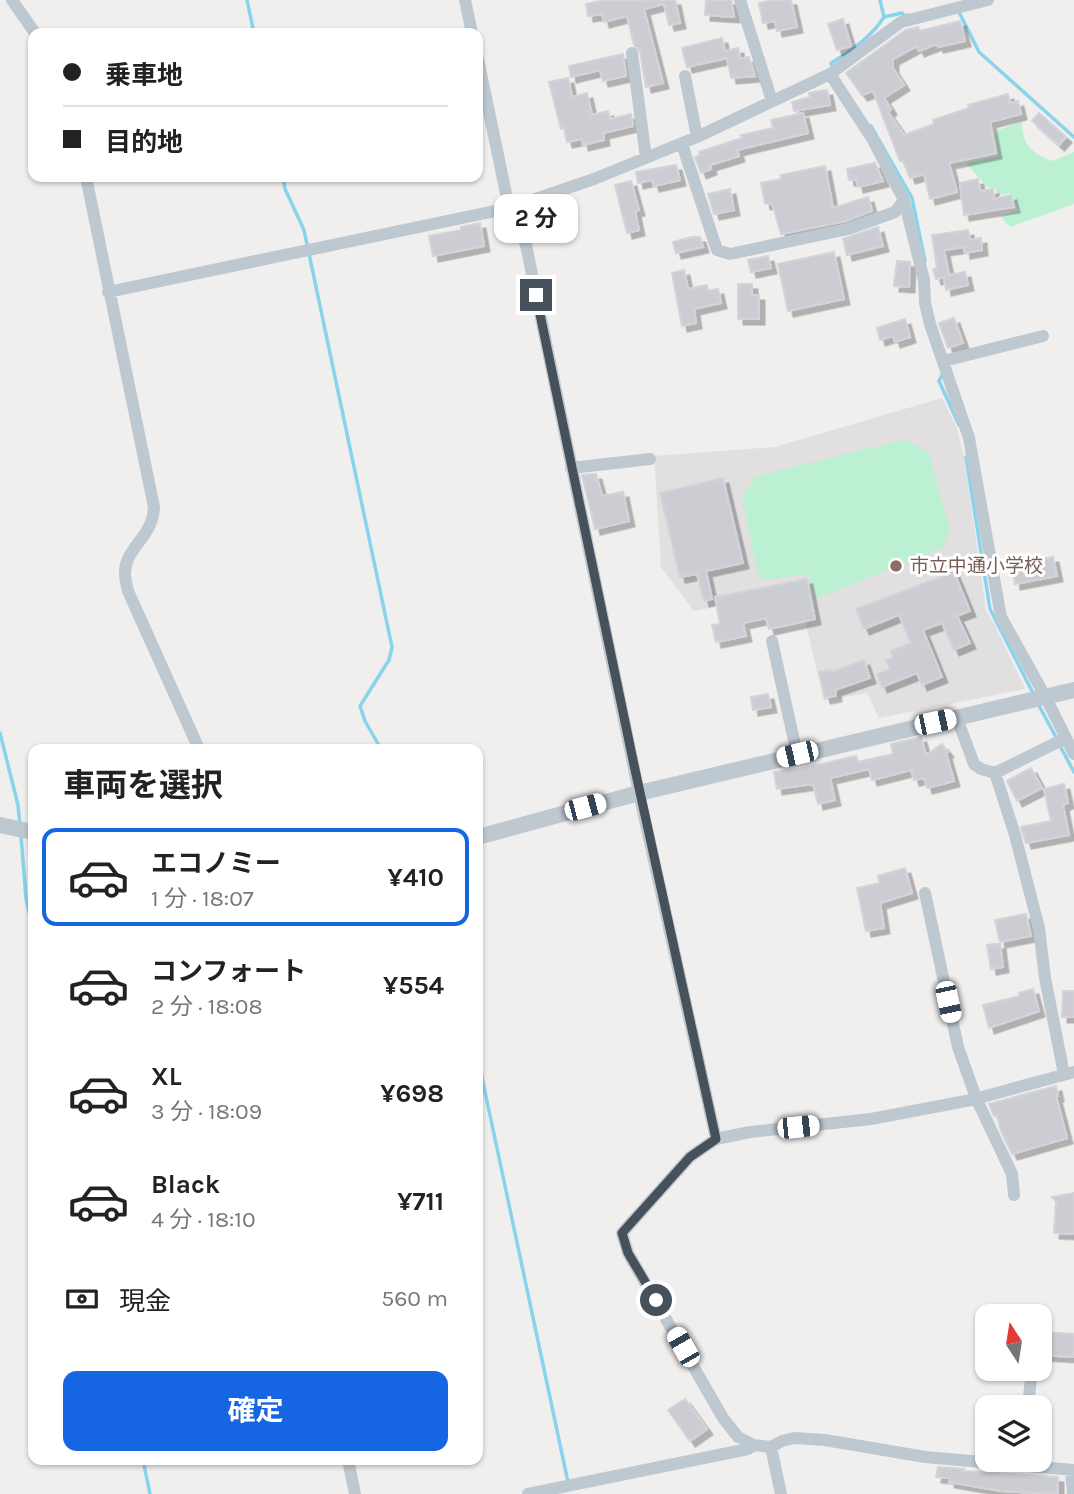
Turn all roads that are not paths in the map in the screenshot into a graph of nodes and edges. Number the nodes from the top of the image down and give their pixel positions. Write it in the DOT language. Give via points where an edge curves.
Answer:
graph roads {
  1 [pos="12,0"];
  2 [pos="468,0"];
  3 [pos="740,0"];
  4 [pos="988,0"];
  5 [pos="32,28"];
  6 [pos="471,28"];
  7 [pos="632,53"];
  8 [pos="830,74"];
  9 [pos="685,76"];
  10 [pos="483,83"];
  11 [pos="772,101"];
  12 [pos="697,137"];
  13 [pos="682,144"];
  14 [pos="646,158"];
  15 [pos="87,182"];
  16 [pos="904,200"];
  17 [pos="509,208"];
  18 [pos="108,292"];
  19 [pos="1043,336"];
  20 [pos="944,361"];
  21 [pos="650,459"];
  22 [pos="571,468"];
  23 [pos="772,641"];
  24 [pos="1074,690"];
  25 [pos="1045,696"];
  26 [pos="957,718"];
  27 [pos="1066,738"];
  28 [pos="197,744"];
  29 [pos="797,754"];
  30 [pos="1074,754"];
  31 [pos="995,773"];
  32 [pos="639,793"];
  33 [pos="4,826"];
  34 [pos="28,831"];
  35 [pos="483,836"];
  36 [pos="925,893"];
  37 [pos="1069,1073"];
  38 [pos="976,1098"];
  39 [pos="716,1139"];
  40 [pos="1014,1195"];
  41 [pos="754,1445"];
  42 [pos="771,1447"];
  43 [pos="975,1460"];
  44 [pos="349,1465"];
  45 [pos="1052,1467"];
  46 [pos="1072,1470"];
  47 [pos="355,1494"];
  48 [pos="528,1494"];
  49 [pos="781,1494"];
  50 [pos="1073,1494"];
  1 -- 5 [label="street"];
  2 -- 6 [label="street"];
  3 -- 11 [label="street"];
  4 -- 8 [label="street" via="901,22"];
  7 -- 14 [label="street"];
  8 -- 11 [label="street"];
  8 -- 16 [label="street" via="873,140"];
  9 -- 12 [label="street"];
  10 -- 17 [label="street"];
  11 -- 12 [label="street"];
  12 -- 13 [label="street"];
  13 -- 14 [label="street"];
  13 -- 16 [label="street" via="717,250 730,254 848,229 895,212"];
  14 -- 17 [label="street"];
  15 -- 18 [label="street"];
  16 -- 20 [label="street" via="928,313"];
  17 -- 18 [label="street"];
  17 -- 22 [label="street" via="526,245"];
  18 -- 28 [label="street" via="154,507 154,521 127,561 124,574"];
  19 -- 20 [label="street"];
  20 -- 25 [label="street" via="969,438 1001,617"];
  21 -- 22 [label="street"];
  22 -- 32 [label="street"];
  23 -- 29 [label="street"];
  24 -- 25 [label="street"];
  25 -- 26 [label="street"];
  25 -- 27 [label="street"];
  26 -- 29 [label="street"];
  26 -- 31 [label="street" via="974,764"];
  27 -- 30 [label="street"];
  27 -- 31 [label="street"];
  29 -- 32 [label="street"];
  31 -- 37 [label="street" via="1039,928 1045,978"];
  32 -- 35 [label="street"];
  32 -- 39 [label="street"];
  33 -- 34 [label="street"];
  36 -- 38 [label="street" via="958,1047"];
  37 -- 38 [label="street"];
  38 -- 39 [label="street" via="871,1119"];
  38 -- 40 [label="street" via="1012,1174"];
  39 -- 41 [label="street" via="690,1157 622,1233 628,1253 723,1418 738,1437"];
  41 -- 42 [label="street"];
  41 -- 48 [label="street"];
  42 -- 43 [label="street" via="794,1438"];
  42 -- 49 [label="street"];
  44 -- 47 [label="street"];
  45 -- 46 [label="street"];
  46 -- 50 [label="street"];
}
